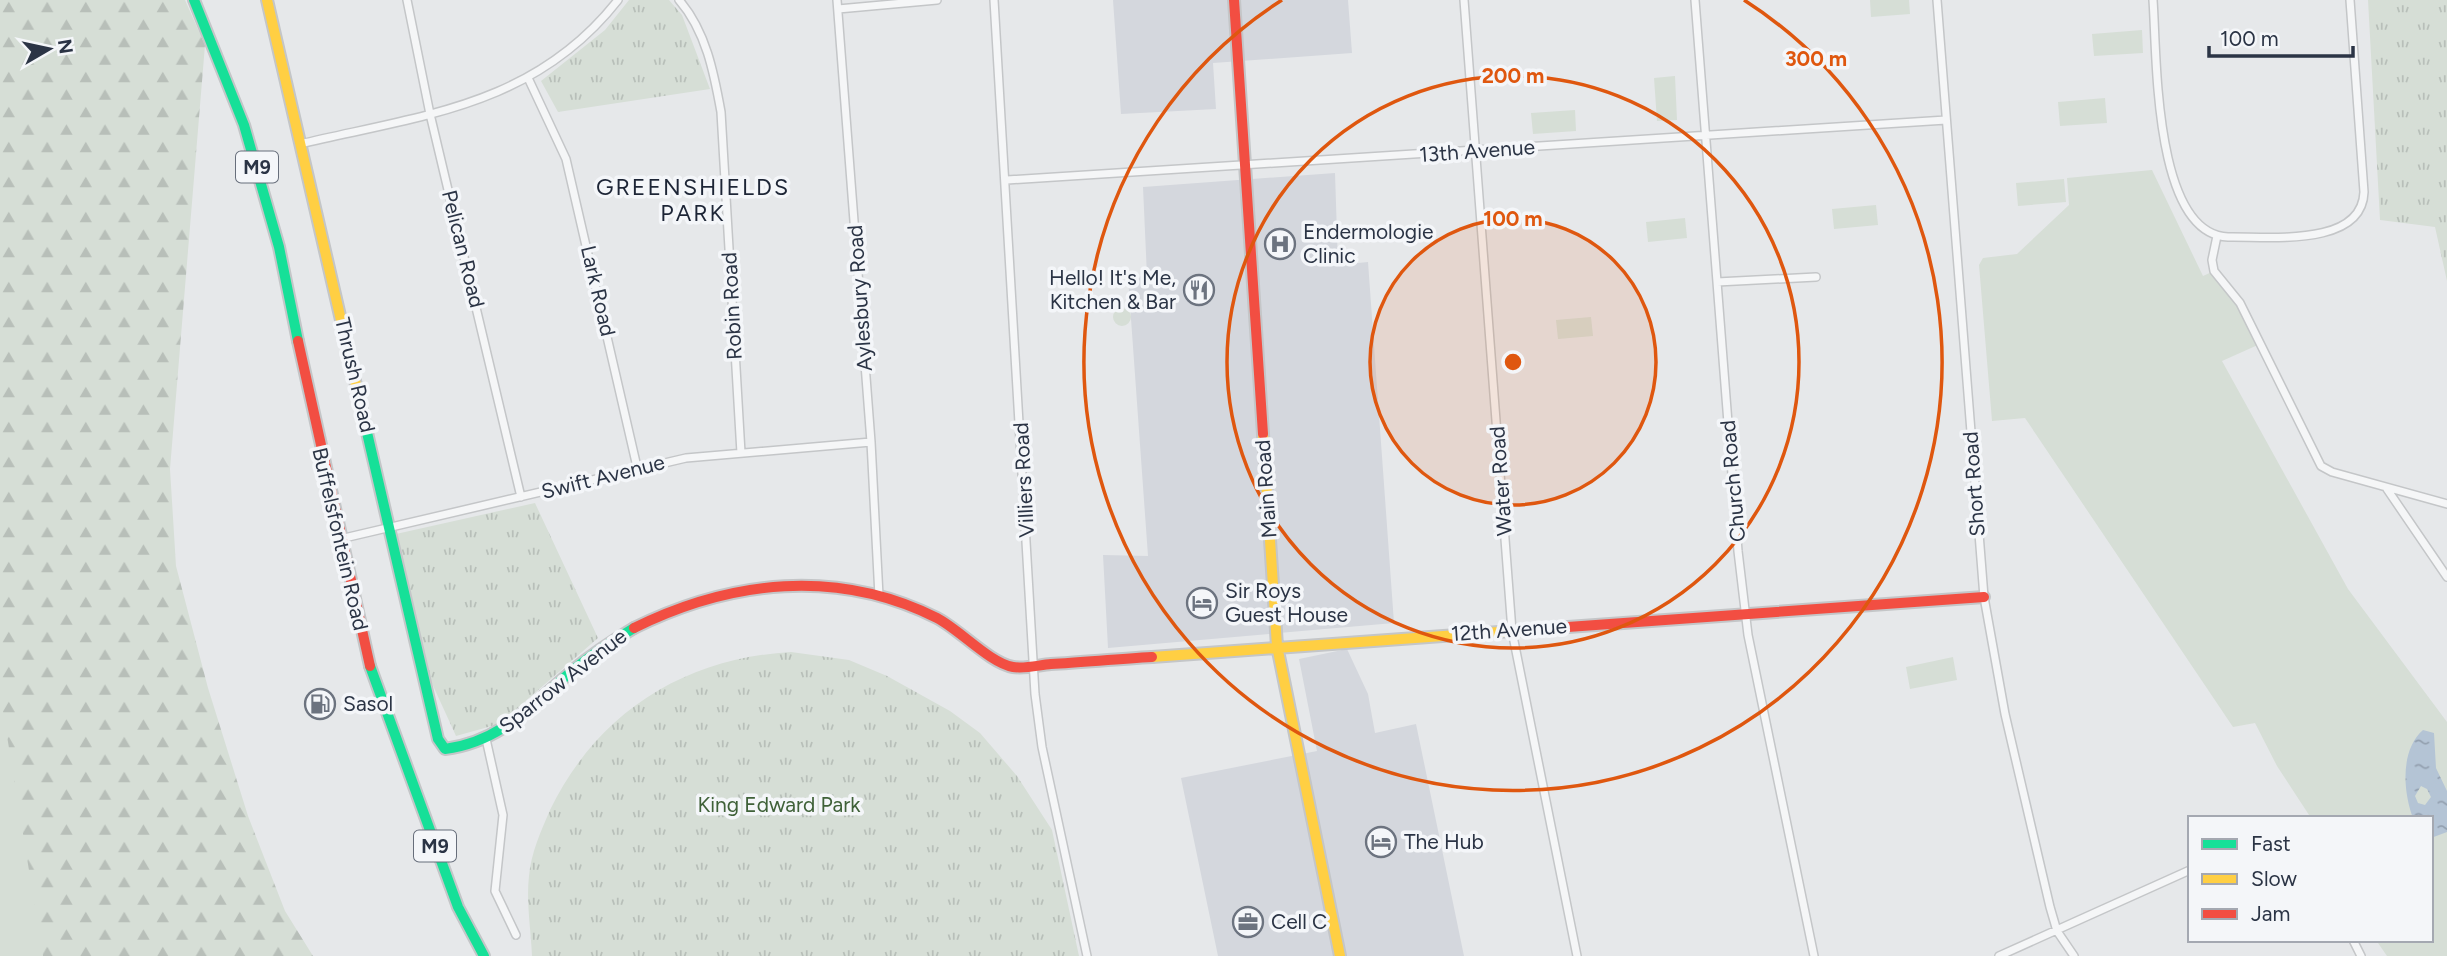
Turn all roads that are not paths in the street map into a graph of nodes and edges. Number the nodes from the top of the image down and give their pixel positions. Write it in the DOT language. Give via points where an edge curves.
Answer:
graph roads {
  1 [pos="194,0"];
  2 [pos="267,0"];
  3 [pos="407,0"];
  4 [pos="618,0"];
  5 [pos="679,0"];
  6 [pos="937,0"];
  7 [pos="994,0"];
  8 [pos="1232,0"];
  9 [pos="1464,0"];
  10 [pos="1695,0"];
  11 [pos="1937,0"];
  12 [pos="2153,0"];
  13 [pos="2350,0"];
  14 [pos="837,4"];
  15 [pos="528,80"];
  16 [pos="430,114"];
  17 [pos="1946,120"];
  18 [pos="1705,135"];
  19 [pos="300,144"];
  20 [pos="1476,152"];
  21 [pos="1245,164"];
  22 [pos="1007,180"];
  23 [pos="2217,236"];
  24 [pos="1816,277"];
  25 [pos="1717,282"];
  26 [pos="871,442"];
  27 [pos="741,453"];
  28 [pos="637,467"];
  29 [pos="2387,488"];
  30 [pos="521,497"];
  31 [pos="2447,504"];
  32 [pos="391,527"];
  33 [pos="344,538"];
  34 [pos="2447,577"];
  35 [pos="879,596"];
  36 [pos="1984,597"];
  37 [pos="1746,614"];
  38 [pos="1512,631"];
  39 [pos="1277,646"];
  40 [pos="1035,665"];
  41 [pos="486,738"];
  42 [pos="445,749"];
  43 [pos="2188,871"];
  44 [pos="2057,931"];
  45 [pos="516,934"];
  46 [pos="484,956"];
  47 [pos="1087,956"];
  48 [pos="1340,956"];
  49 [pos="1577,956"];
  50 [pos="1814,956"];
  51 [pos="1999,956"];
  52 [pos="2074,956"];
  1 -- 33 [label="street, Buffelsfontein Road / M9" via="257,167 300,341 310,363"];
  2 -- 19 [label="street, Thrush Road"];
  3 -- 16 [label="street, Pelican Road"];
  4 -- 15 [label="street" via="580,40"];
  5 -- 27 [label="street, Robin Road" via="690,12 714,71 721,113"];
  6 -- 14 [label="street"];
  7 -- 22 [label="street, Villiers Road"];
  8 -- 21 [label="street, Main Road"];
  9 -- 20 [label="street, Water Road"];
  10 -- 18 [label="street, Church Road"];
  11 -- 17 [label="street, Short Road"];
  12 -- 23 [label="street" via="2166,154 2188,212"];
  13 -- 23 [label="street" via="2364,192 2361,210 2346,226 2327,233"];
  14 -- 26 [label="street, Aylesbury Road"];
  15 -- 16 [label="street" via="486,99"];
  15 -- 28 [label="street, Lark Road" via="566,159"];
  16 -- 19 [label="street"];
  16 -- 30 [label="street, Pelican Road"];
  17 -- 18 [label="street, 13th Avenue"];
  17 -- 36 [label="street, Short Road"];
  18 -- 20 [label="street, 13th Avenue"];
  18 -- 25 [label="street, Church Road"];
  19 -- 32 [label="street, Thrush Road"];
  20 -- 21 [label="street, 13th Avenue"];
  20 -- 38 [label="street, Water Road"];
  21 -- 22 [label="street, 13th Avenue"];
  21 -- 39 [label="street, Main Road"];
  22 -- 40 [label="street, Villiers Road"];
  23 -- 29 [label="street" via="2214,271 2240,303 2319,463 2328,471"];
  24 -- 25 [label="street"];
  25 -- 37 [label="street, Church Road"];
  26 -- 27 [label="street, Swift Avenue"];
  26 -- 35 [label="street, Aylesbury Road"];
  27 -- 28 [label="street, Swift Avenue"];
  28 -- 30 [label="street, Swift Avenue"];
  29 -- 31 [label="street"];
  29 -- 34 [label="street"];
  30 -- 32 [label="street, Swift Avenue"];
  32 -- 33 [label="street, Swift Avenue"];
  32 -- 42 [label="street, Thrush Road" via="438,739"];
  33 -- 46 [label="street, Buffelsfontein Road / M9" via="373,680 458,906"];
  35 -- 40 [label="street, Sparrow Avenue" via="956,629 1009,666"];
  35 -- 41 [label="street, Sparrow Avenue" via="846,588 775,586 732,590 684,604 641,622 606,644 528,713 503,732"];
  36 -- 37 [label="street, 12th Avenue"];
  36 -- 44 [label="street, Short Road" via="2010,734"];
  37 -- 38 [label="street, 12th Avenue"];
  37 -- 50 [label="street, Church Road"];
  38 -- 39 [label="street, 12th Avenue"];
  38 -- 49 [label="street, Water Road"];
  39 -- 40 [label="street, 12th Avenue"];
  39 -- 48 [label="street, Main Road"];
  40 -- 47 [label="street, Villiers Road" via="1042,747"];
  41 -- 42 [label="street, Sparrow Avenue"];
  41 -- 45 [label="street" via="503,815 495,891"];
  43 -- 44 [label="street"];
  44 -- 51 [label="street"];
  44 -- 52 [label="street, Short Road"];
}
